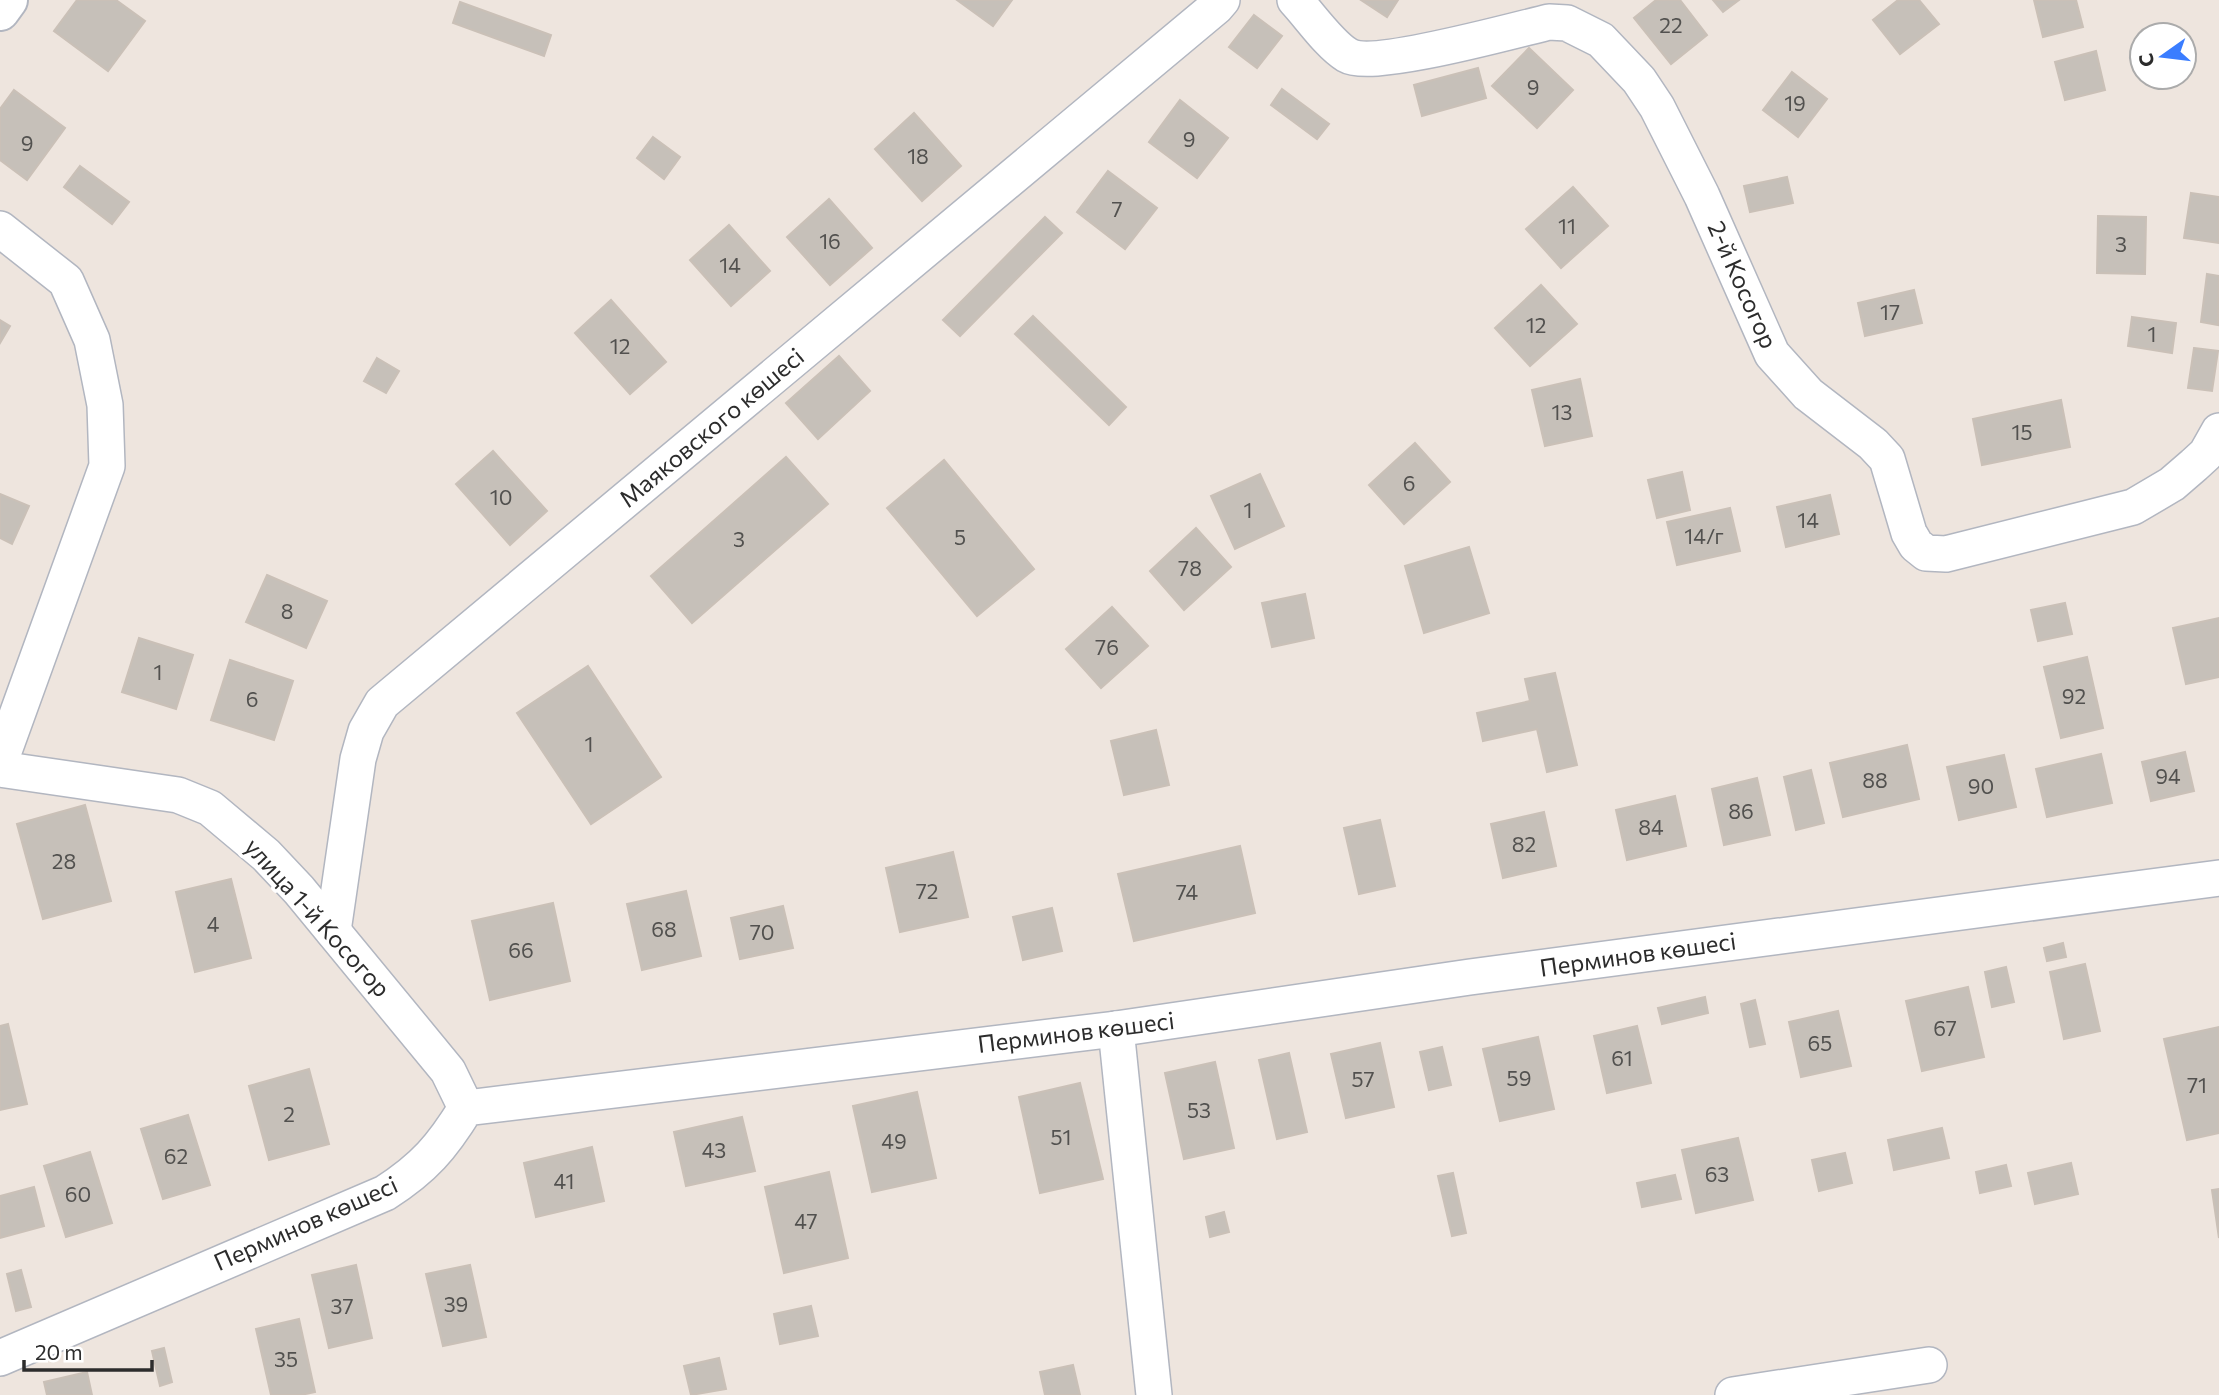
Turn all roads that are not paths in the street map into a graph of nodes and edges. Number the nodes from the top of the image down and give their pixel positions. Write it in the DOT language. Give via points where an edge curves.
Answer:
graph roads {
  1 [pos="6,0"];
  2 [pos="1295,0"];
  3 [pos="1214,2"];
  4 [pos="0,4"];
  5 [pos="0,11"];
  6 [pos="0,229"];
  7 [pos="2219,431"];
  8 [pos="0,762"];
  9 [pos="0,769"];
  10 [pos="2219,878"];
  11 [pos="333,931"];
  12 [pos="1115,1029"];
  13 [pos="466,1108"];
  14 [pos="0,1358"];
  15 [pos="1929,1365"];
  16 [pos="1154,1395"];
  17 [pos="1733,1395"];
  1 -- 4 [label="street"];
  1 -- 5 [label="street"];
  2 -- 7 [label="street, 2-й Косогор" via="1346,55 1360,60 1417,53 1549,22 1567,23 1601,40 1639,80 1657,107 1772,354 1808,394 1887,459 1909,533 1926,553 1947,554 2133,507 2194,465"];
  3 -- 11 [label="street, Маяковского көшесі" via="382,703 366,731 358,759"];
  6 -- 8 [label="street" via="66,281 92,340 105,405 107,466"];
  9 -- 11 [label="street, улица 1-й Косогор" via="178,795 210,808 266,855"];
  10 -- 12 [label="street, Перминов көшесі"];
  11 -- 13 [label="street, улица 1-й Косогор" via="448,1071"];
  12 -- 13 [label="street, Перминов көшесі"];
  12 -- 16 [label="street"];
  13 -- 14 [label="street, Перминов көшесі" via="438,1150 413,1175 385,1193"];
  15 -- 17 [label="street"];
}
